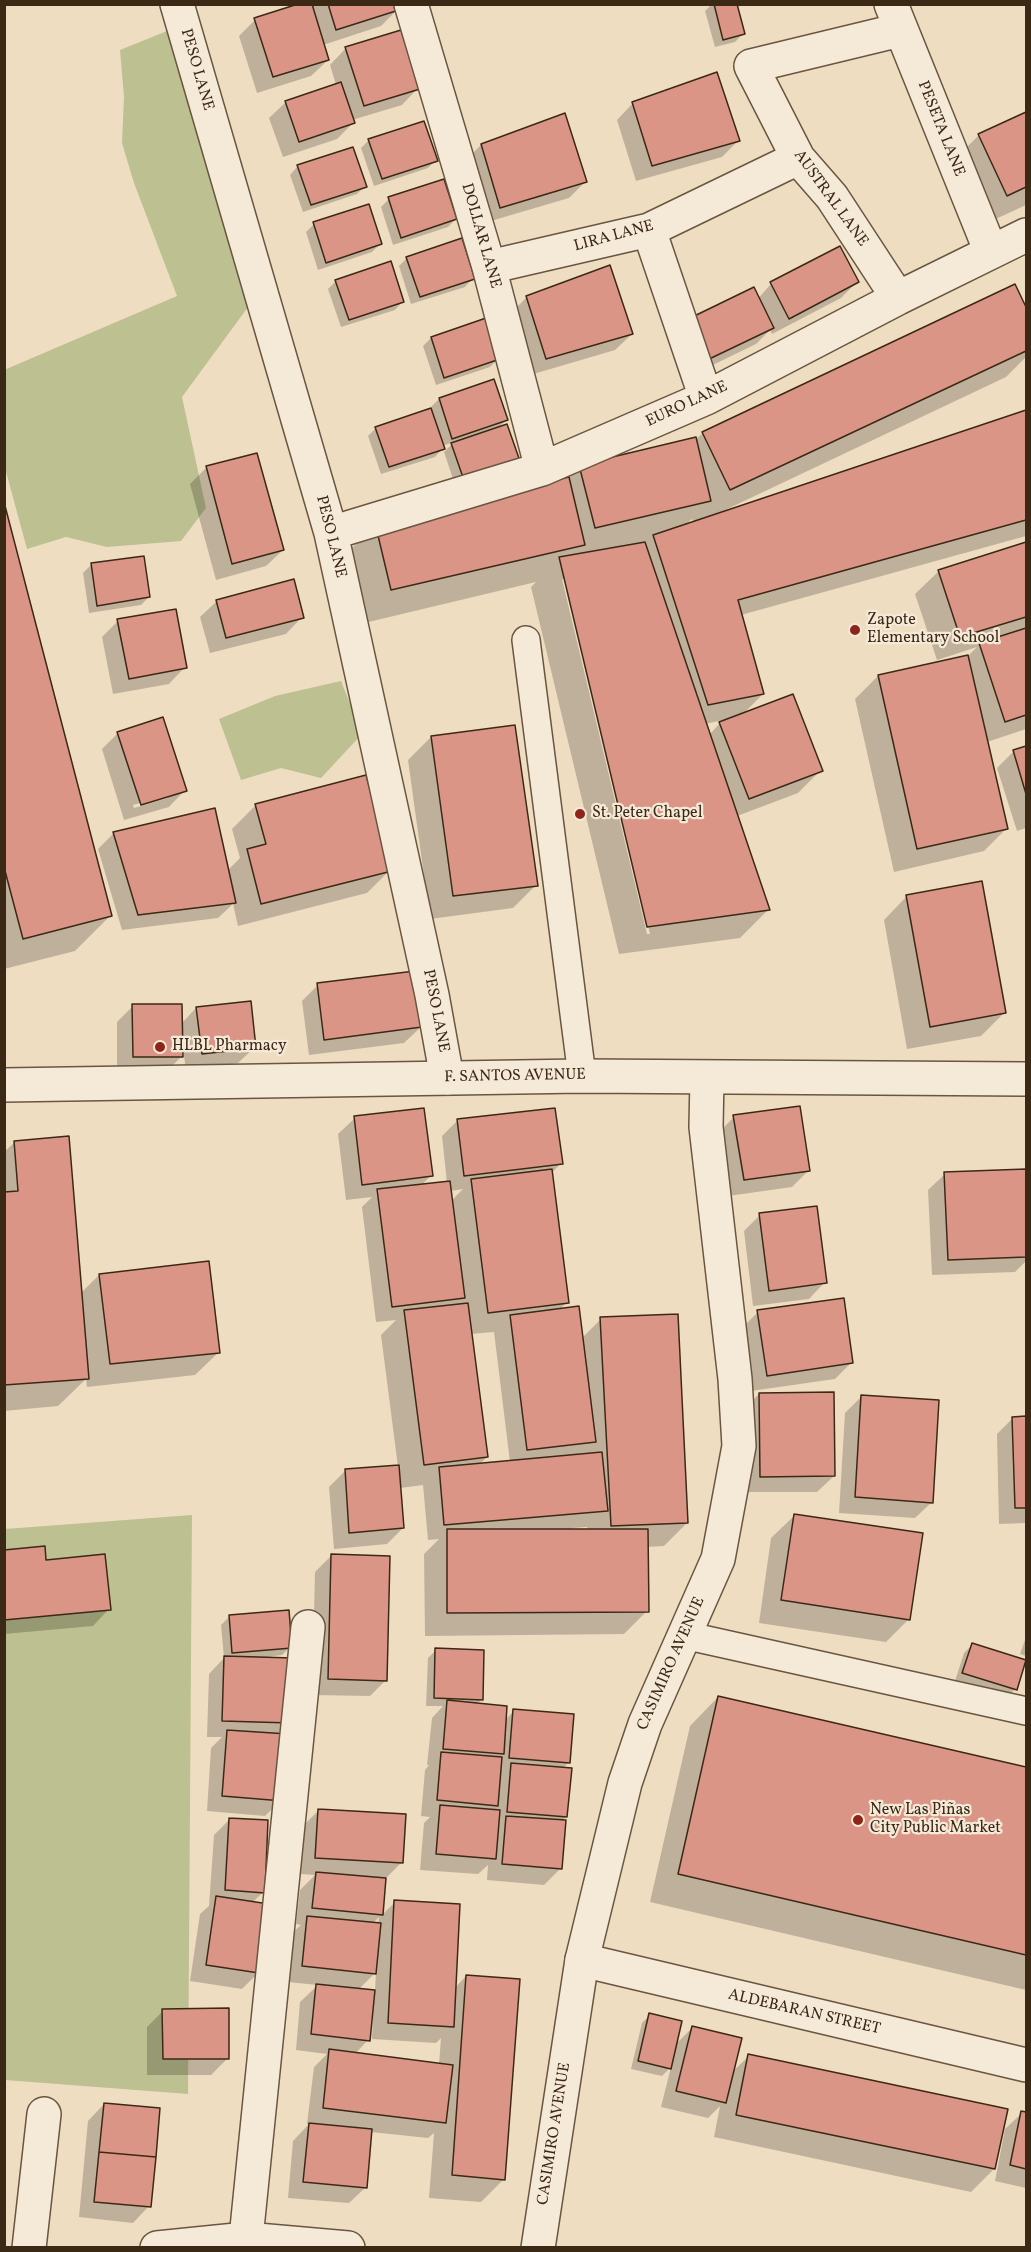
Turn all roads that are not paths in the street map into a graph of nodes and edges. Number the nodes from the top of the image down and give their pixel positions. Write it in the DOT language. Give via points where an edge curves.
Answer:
graph roads {
  1 [pos="177,4"];
  2 [pos="411,4"];
  3 [pos="896,17"];
  4 [pos="798,158"];
  5 [pos="649,230"];
  6 [pos="1026,235"];
  7 [pos="991,252"];
  8 [pos="489,267"];
  9 [pos="898,298"];
  10 [pos="706,398"];
  11 [pos="542,469"];
  12 [pos="331,533"];
  13 [pos="526,640"];
  14 [pos="582,1076"];
  15 [pos="707,1077"];
  16 [pos="447,1078"];
  17 [pos="1026,1079"];
  18 [pos="4,1085"];
  19 [pos="308,1628"];
  20 [pos="684,1635"];
  21 [pos="1026,1711"];
  22 [pos="582,1960"];
  23 [pos="1026,2065"];
  24 [pos="44,2114"];
  25 [pos="246,2243"];
  26 [pos="29,2247"];
  27 [pos="156,2247"];
  28 [pos="348,2247"];
  29 [pos="538,2247"];
  1 -- 12 [label="street, PESO LANE"];
  2 -- 8 [label="street, DOLLAR LANE"];
  3 -- 4 [label="street, AUSTRAL LANE" via="751,66"];
  3 -- 7 [label="street, PESETA LANE"];
  4 -- 5 [label="street, LIRA LANE"];
  4 -- 9 [label="street, AUSTRAL LANE" via="832,197"];
  5 -- 8 [label="street, LIRA LANE"];
  5 -- 10 [label="street"];
  6 -- 7 [label="street, EURO LANE"];
  7 -- 9 [label="street, EURO LANE"];
  8 -- 11 [label="street, DOLLAR LANE"];
  9 -- 10 [label="street, EURO LANE"];
  10 -- 11 [label="street, EURO LANE"];
  11 -- 12 [label="street, EURO LANE"];
  12 -- 16 [label="street, PESO LANE"];
  13 -- 14 [label="lane"];
  14 -- 15 [label="street, F. SANTOS AVENUE"];
  14 -- 16 [label="street, F. SANTOS AVENUE"];
  15 -- 17 [label="street, F. SANTOS AVENUE"];
  15 -- 20 [label="street, CASIMIRO AVENUE" via="706,1127 739,1446 718,1559"];
  16 -- 18 [label="street, F. SANTOS AVENUE"];
  19 -- 25 [label="street"];
  20 -- 21 [label="lane"];
  20 -- 22 [label="street, CASIMIRO AVENUE" via="624,1783"];
  22 -- 23 [label="street, ALDEBARAN STREET"];
  22 -- 29 [label="street, CASIMIRO AVENUE"];
  24 -- 26 [label="street"];
  25 -- 27 [label="street"];
  25 -- 28 [label="street"];
}
